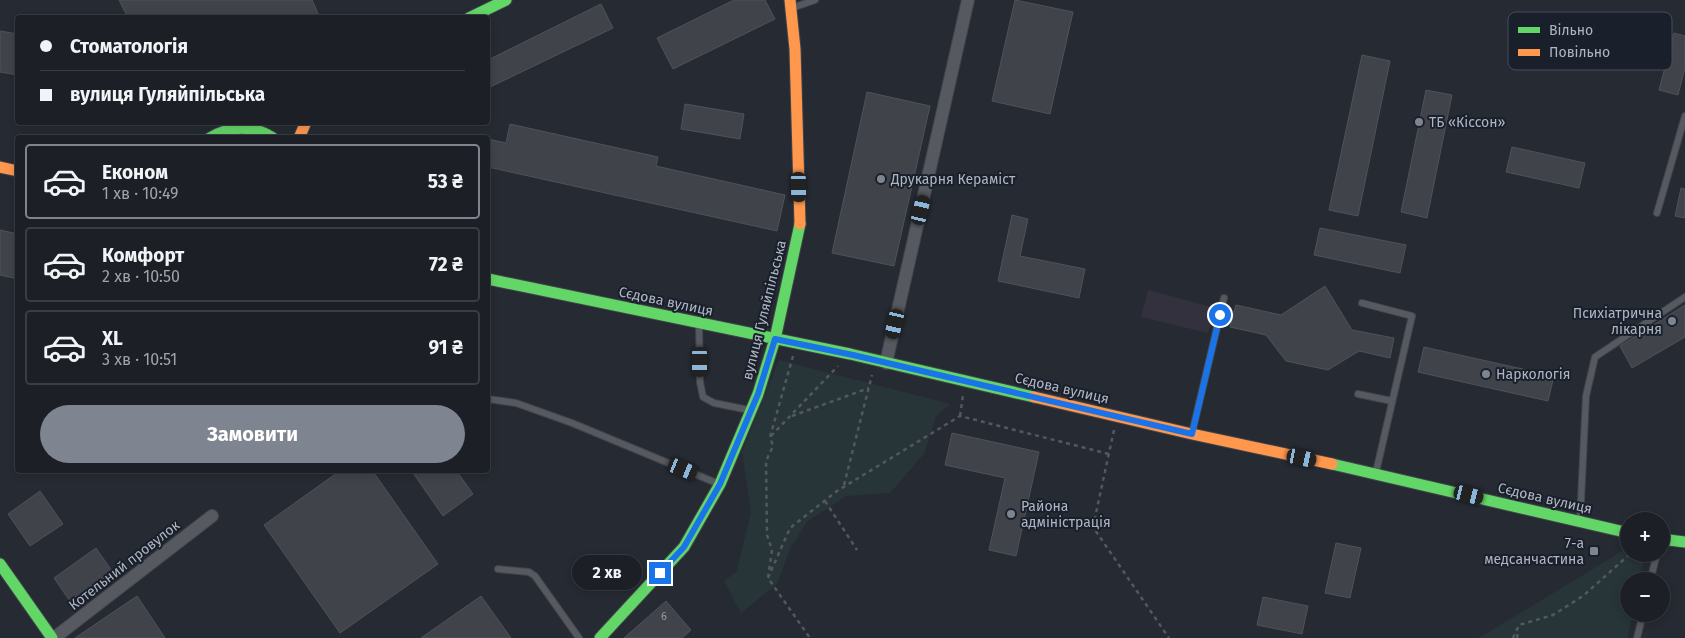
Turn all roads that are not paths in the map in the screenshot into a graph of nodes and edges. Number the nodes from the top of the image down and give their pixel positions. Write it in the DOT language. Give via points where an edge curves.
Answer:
graph roads {
  1 [pos="506,0"];
  2 [pos="815,0"];
  3 [pos="968,0"];
  4 [pos="791,4"];
  5 [pos="475,15"];
  6 [pos="1685,116"];
  7 [pos="238,125"];
  8 [pos="232,128"];
  9 [pos="214,135"];
  10 [pos="269,135"];
  11 [pos="0,167"];
  12 [pos="15,170"];
  13 [pos="1658,213"];
  14 [pos="490,279"];
  15 [pos="1685,297"];
  16 [pos="1224,298"];
  17 [pos="1362,303"];
  18 [pos="699,323"];
  19 [pos="775,339"];
  20 [pos="881,361"];
  21 [pos="1358,394"];
  22 [pos="490,399"];
  23 [pos="1392,401"];
  24 [pos="750,411"];
  25 [pos="1192,434"];
  26 [pos="1376,473"];
  27 [pos="720,484"];
  28 [pos="212,516"];
  29 [pos="1580,522"];
  30 [pos="1620,530"];
  31 [pos="1670,540"];
  32 [pos="1685,542"];
  33 [pos="0,564"];
  34 [pos="498,569"];
  35 [pos="1641,622"];
  36 [pos="53,638"];
  37 [pos="578,638"];
  38 [pos="600,638"];
  39 [pos="1637,638"];
  1 -- 5 [label="street"];
  2 -- 4 [label="lane"];
  3 -- 20 [label="street"];
  4 -- 19 [label="street, вулиця Гуляйпільська" via="800,227"];
  6 -- 13 [label="lane"];
  7 -- 8 [label="street"];
  8 -- 9 [label="street"];
  8 -- 10 [label="street" via="250,128"];
  11 -- 12 [label="street"];
  14 -- 18 [label="street, Сєдова вулиця"];
  15 -- 29 [label="lane" via="1595,357 1586,396"];
  16 -- 25 [label="lane"];
  17 -- 23 [label="lane" via="1412,316"];
  18 -- 19 [label="street, Сєдова вулиця"];
  18 -- 24 [label="lane" via="703,397 714,403"];
  19 -- 20 [label="street, Сєдова вулиця"];
  19 -- 24 [label="street, вулиця Гуляйпільська"];
  20 -- 25 [label="street, Сєдова вулиця"];
  21 -- 23 [label="lane"];
  22 -- 27 [label="lane" via="516,403 572,423"];
  23 -- 26 [label="lane"];
  24 -- 27 [label="street, вулиця Гуляйпільська"];
  25 -- 26 [label="street, Сєдова вулиця"];
  26 -- 29 [label="street, Сєдова вулиця"];
  27 -- 38 [label="street, вулиця Гуляйпільська" via="684,547"];
  28 -- 36 [label="street, Котельний провулок"];
  29 -- 30 [label="street, Сєдова вулиця"];
  31 -- 32 [label="street"];
  33 -- 36 [label="street"];
  34 -- 37 [label="lane" via="523,571 536,576"];
  35 -- 39 [label="lane"];
}
